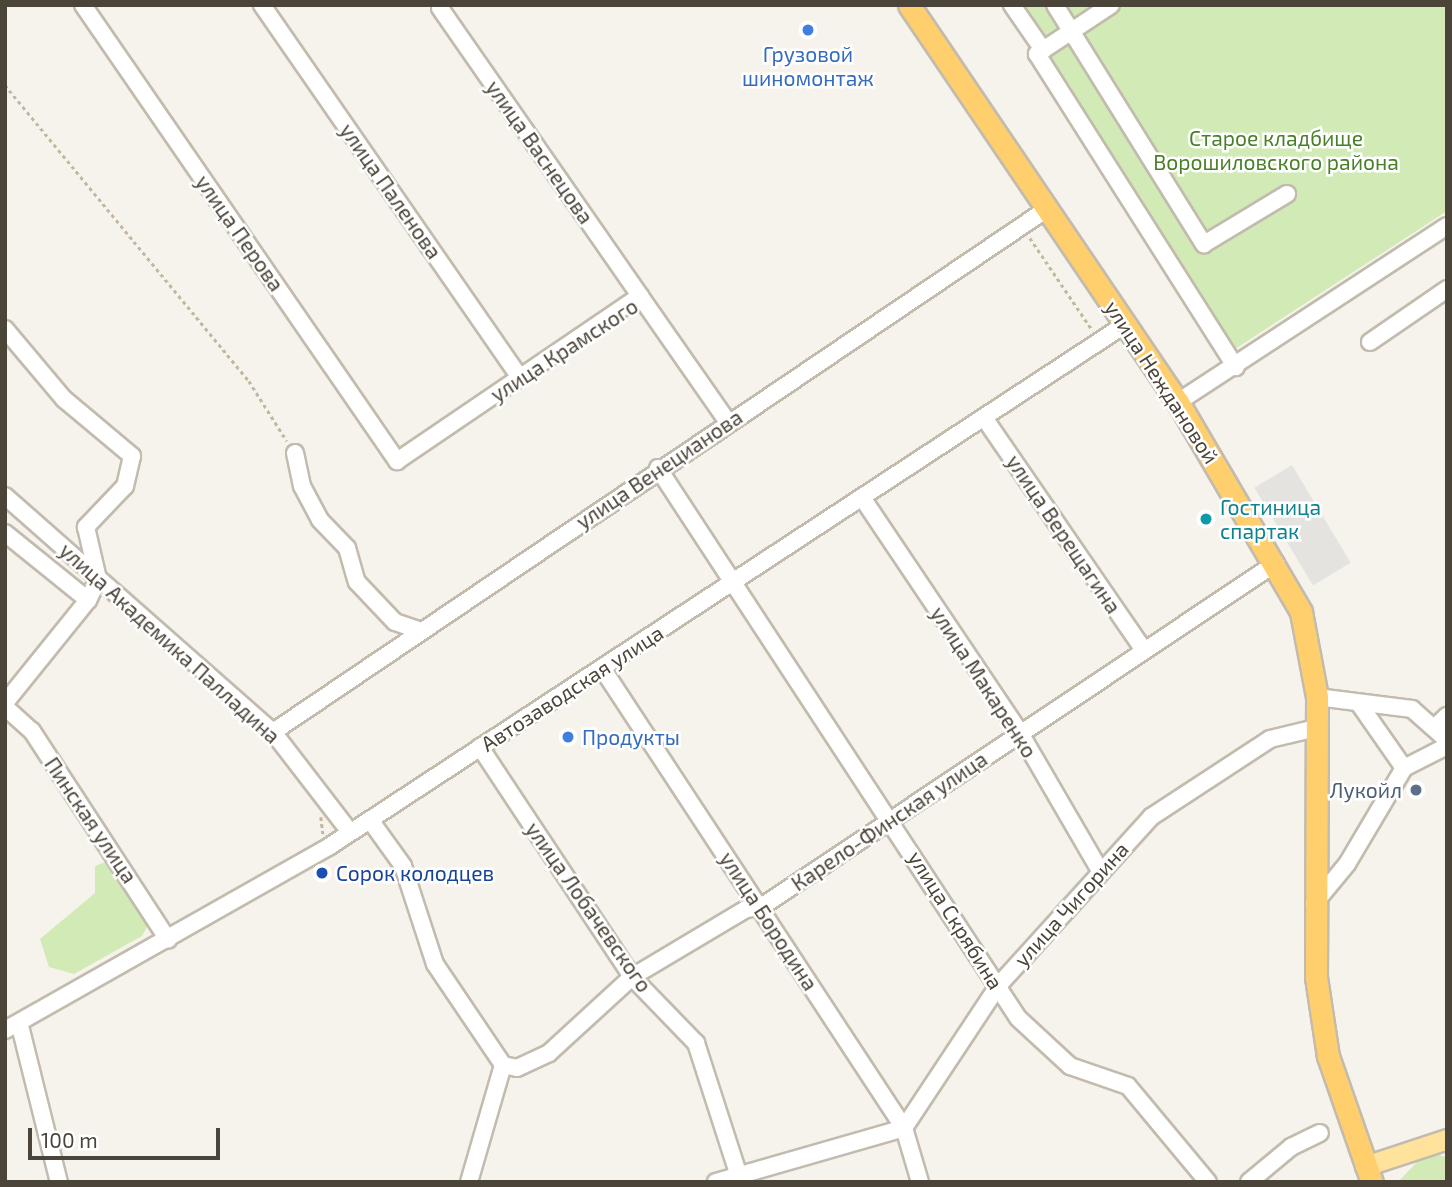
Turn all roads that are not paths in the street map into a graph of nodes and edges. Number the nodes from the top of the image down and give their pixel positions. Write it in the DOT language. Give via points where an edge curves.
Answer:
graph roads {
  1 [pos="83,5"];
  2 [pos="261,5"];
  3 [pos="909,5"];
  4 [pos="1012,5"];
  5 [pos="1055,5"];
  6 [pos="1111,5"];
  7 [pos="440,8"];
  8 [pos="1071,32"];
  9 [pos="1043,50"];
  10 [pos="1287,194"];
  11 [pos="1046,209"];
  12 [pos="1447,226"];
  13 [pos="1447,289"];
  14 [pos="640,296"];
  15 [pos="1126,324"];
  16 [pos="5,329"];
  17 [pos="1370,342"];
  18 [pos="1236,367"];
  19 [pos="520,377"];
  20 [pos="1178,402"];
  21 [pos="985,419"];
  22 [pos="728,422"];
  23 [pos="295,453"];
  24 [pos="397,461"];
  25 [pos="658,468"];
  26 [pos="5,496"];
  27 [pos="863,499"];
  28 [pos="5,533"];
  29 [pos="1276,563"];
  30 [pos="98,579"];
  31 [pos="738,582"];
  32 [pos="88,600"];
  33 [pos="421,631"];
  34 [pos="1143,649"];
  35 [pos="602,668"];
  36 [pos="1317,697"];
  37 [pos="5,705"];
  38 [pos="1360,705"];
  39 [pos="1447,716"];
  40 [pos="1316,728"];
  41 [pos="1434,728"];
  42 [pos="273,732"];
  43 [pos="1020,733"];
  44 [pos="1447,740"];
  45 [pos="1447,746"];
  46 [pos="480,747"];
  47 [pos="1404,768"];
  48 [pos="893,818"];
  49 [pos="370,820"];
  50 [pos="350,832"];
  51 [pos="1099,869"];
  52 [pos="1312,906"];
  53 [pos="761,907"];
  54 [pos="167,940"];
  55 [pos="632,977"];
  56 [pos="998,986"];
  57 [pos="13,1028"];
  58 [pos="503,1065"];
  59 [pos="904,1128"];
  60 [pos="1320,1133"];
  61 [pos="1446,1141"];
  62 [pos="1368,1174"];
  63 [pos="739,1177"];
  64 [pos="59,1182"];
  65 [pos="469,1182"];
  66 [pos="716,1182"];
  67 [pos="920,1182"];
  68 [pos="1208,1182"];
  69 [pos="1249,1182"];
  1 -- 24 [label="street, улица Перова"];
  2 -- 19 [label="street, улица Паленова"];
  3 -- 11 [label="highway, улица Неждановой"];
  4 -- 9 [label="street"];
  5 -- 8 [label="street"];
  6 -- 8 [label="street"];
  7 -- 14 [label="street, улица Васнецова"];
  8 -- 9 [label="street"];
  8 -- 10 [label="street" via="1204,244"];
  9 -- 18 [label="street" via="1037,54"];
  11 -- 15 [label="highway, улица Неждановой"];
  11 -- 22 [label="street, улица Венецианова"];
  12 -- 18 [label="street"];
  13 -- 17 [label="street"];
  14 -- 19 [label="street, улица Крамского"];
  14 -- 22 [label="street, улица Крамского"];
  15 -- 20 [label="highway, улица Неждановой"];
  15 -- 21 [label="street, Автозаводская улица"];
  16 -- 30 [label="street" via="64,399 132,456 125,486 86,527"];
  18 -- 20 [label="street"];
  19 -- 24 [label="street, улица Крамского"];
  20 -- 29 [label="highway, улица Неждановой"];
  21 -- 27 [label="street, Автозаводская улица"];
  21 -- 34 [label="street, улица Верещагина"];
  22 -- 25 [label="street, улица Венецианова"];
  23 -- 33 [label="street" via="302,486 320,520 347,548 357,582 395,622"];
  25 -- 31 [label="street, улица Скрябина"];
  25 -- 33 [label="street, улица Венецианова"];
  26 -- 30 [label="street, улица Академика Палладина"];
  27 -- 31 [label="street, Автозаводская улица"];
  27 -- 43 [label="street, улица Макаренко"];
  28 -- 32 [label="street"];
  29 -- 34 [label="street, Карело-Финская улица"];
  29 -- 36 [label="highway, улица Неждановой" via="1301,612"];
  30 -- 32 [label="street"];
  30 -- 42 [label="street, улица Академика Палладина"];
  31 -- 35 [label="street, Автозаводская улица"];
  31 -- 48 [label="street, улица Скрябина"];
  32 -- 37 [label="street"];
  33 -- 42 [label="street, улица Венецианова"];
  34 -- 43 [label="street, Карело-Финская улица"];
  35 -- 46 [label="street, Автозаводская улица"];
  35 -- 53 [label="street, улица Бородина"];
  36 -- 38 [label="street"];
  36 -- 40 [label="highway, улица Неждановой"];
  37 -- 54 [label="street, Пинская улица" via="55,765"];
  38 -- 41 [label="street" via="1412,709"];
  38 -- 47 [label="street"];
  39 -- 41 [label="street"];
  40 -- 51 [label="street, улица Чигорина" via="1270,739 1151,817"];
  40 -- 52 [label="highway, улица Неждановой"];
  41 -- 44 [label="street"];
  42 -- 50 [label="street, улица Академика Палладина"];
  43 -- 48 [label="street, Карело-Финская улица"];
  43 -- 51 [label="street, улица Макаренко"];
  45 -- 47 [label="street"];
  46 -- 49 [label="street, Автозаводская улица"];
  46 -- 55 [label="street, улица Лобачевского"];
  47 -- 52 [label="street" via="1347,863"];
  48 -- 53 [label="street, Карело-Финская улица"];
  48 -- 56 [label="street, улица Скрябина"];
  49 -- 50 [label="street, Автозаводская улица"];
  49 -- 58 [label="street" via="402,866 435,964"];
  50 -- 54 [label="street, Автозаводская улица"];
  51 -- 56 [label="street, улица Чигорина"];
  52 -- 62 [label="highway, улица Неждановой" via="1328,1056"];
  53 -- 55 [label="street, Карело-Финская улица" via="747,909"];
  53 -- 59 [label="street, улица Бородина"];
  54 -- 57 [label="street, Автозаводская улица"];
  55 -- 58 [label="street, Карело-Финская улица" via="549,1053 517,1068"];
  55 -- 63 [label="street, улица Лобачевского" via="695,1043"];
  56 -- 59 [label="street, улица Чигорина"];
  56 -- 68 [label="street, улица Скрябина" via="1018,1018 1070,1066 1128,1086"];
  57 -- 64 [label="street"];
  58 -- 65 [label="street"];
  59 -- 63 [label="street"];
  59 -- 67 [label="street, улица Бородина"];
  60 -- 69 [label="street" via="1291,1147"];
  61 -- 62 [label="main road"];
  63 -- 66 [label="street"];
}
